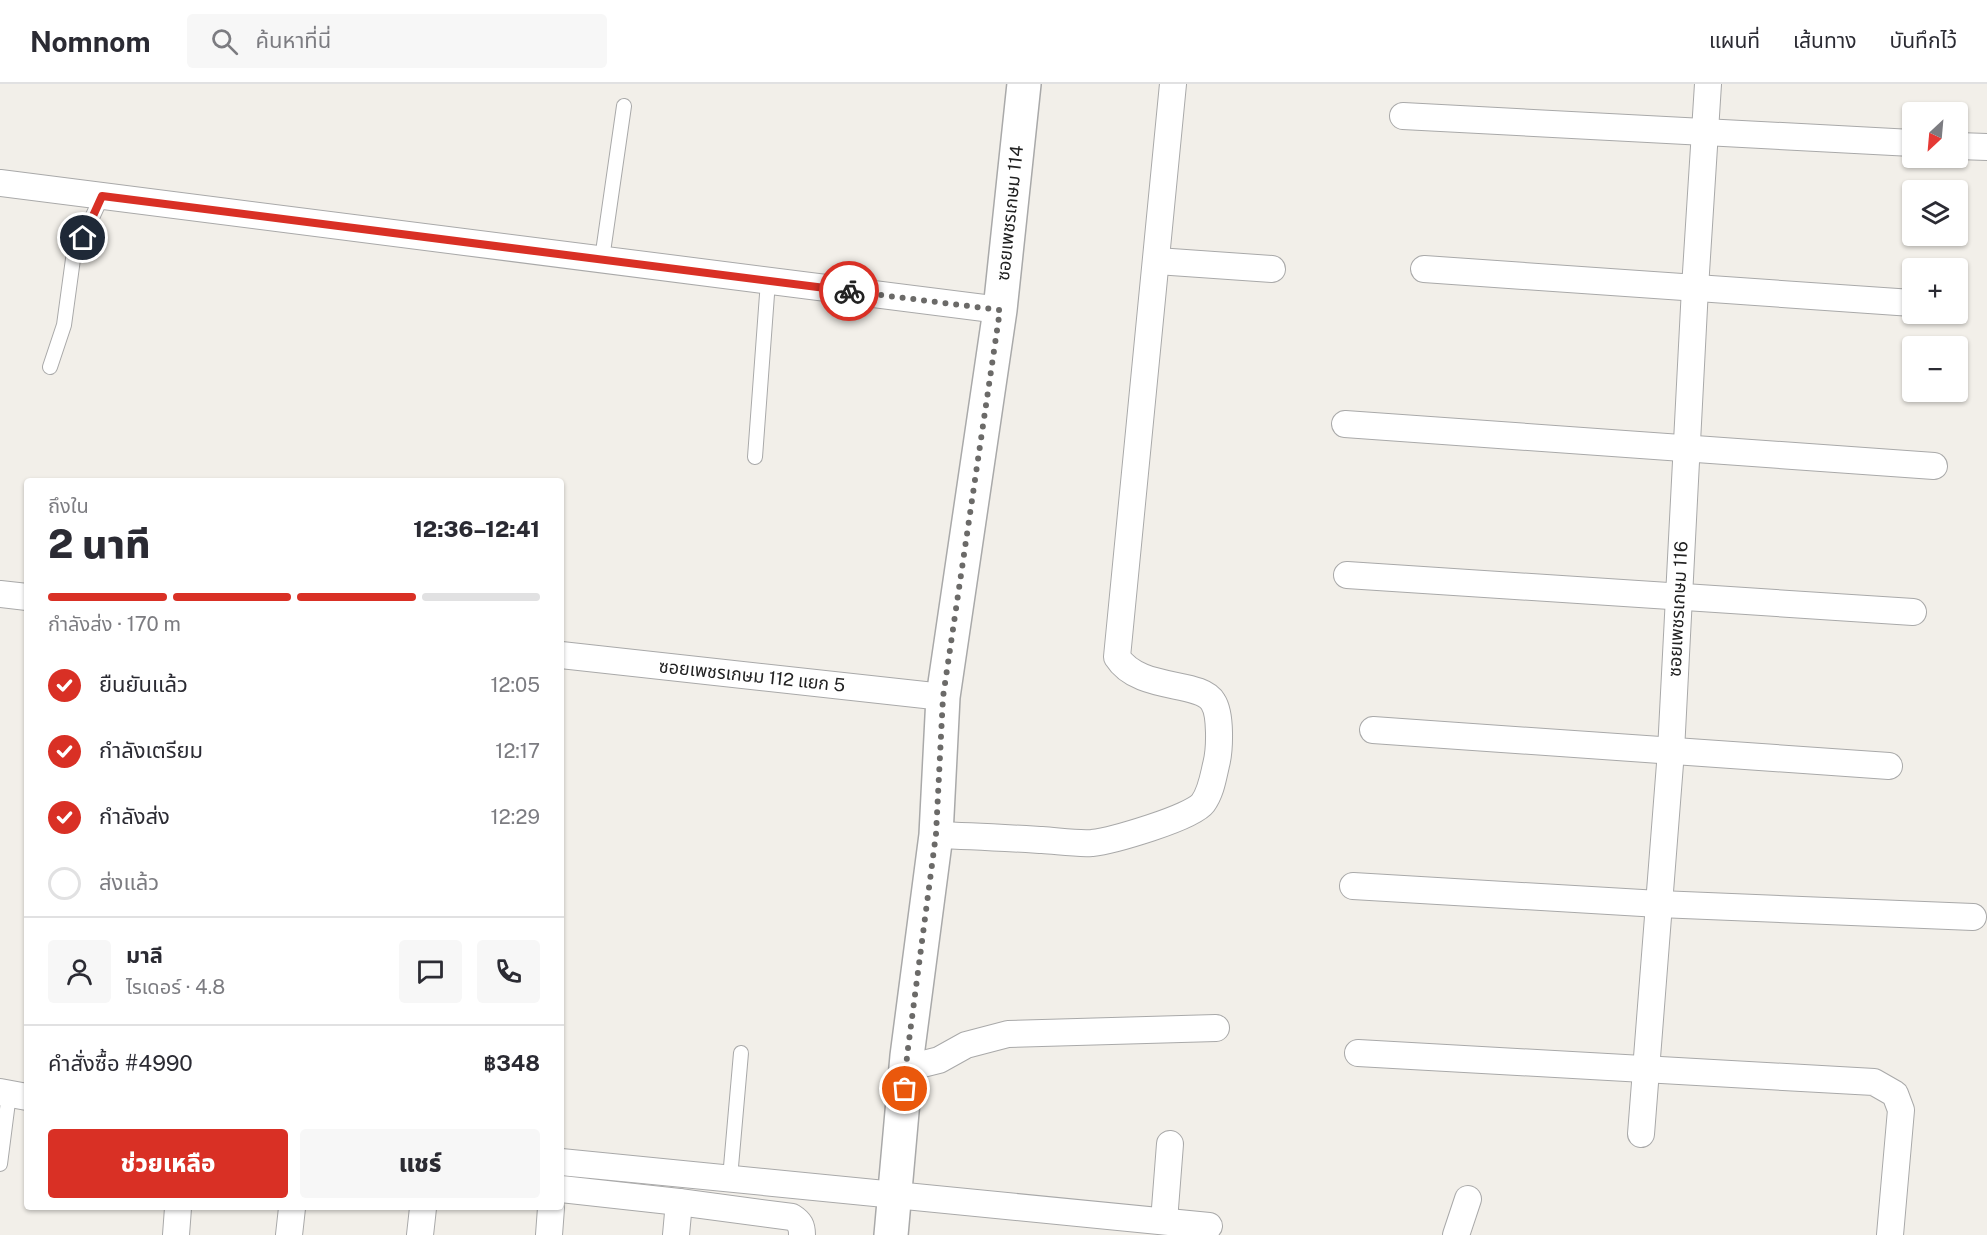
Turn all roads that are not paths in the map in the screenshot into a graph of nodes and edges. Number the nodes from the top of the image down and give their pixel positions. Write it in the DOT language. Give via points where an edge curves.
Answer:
graph roads {
  1 [pos="1024,84"];
  2 [pos="1173,84"];
  3 [pos="1708,84"];
  4 [pos="624,106"];
  5 [pos="1402,116"];
  6 [pos="1705,132"];
  7 [pos="1902,142"];
  8 [pos="1968,146"];
  9 [pos="1987,147"];
  10 [pos="0,183"];
  11 [pos="102,196"];
  12 [pos="602,259"];
  13 [pos="1157,261"];
  14 [pos="1272,269"];
  15 [pos="1424,269"];
  16 [pos="768,281"];
  17 [pos="1695,288"];
  18 [pos="1902,302"];
  19 [pos="1000,310"];
  20 [pos="50,367"];
  21 [pos="1345,424"];
  22 [pos="1687,449"];
  23 [pos="755,457"];
  24 [pos="1934,466"];
  25 [pos="1347,575"];
  26 [pos="0,594"];
  27 [pos="24,597"];
  28 [pos="1679,597"];
  29 [pos="1913,612"];
  30 [pos="564,655"];
  31 [pos="943,697"];
  32 [pos="1373,730"];
  33 [pos="1671,751"];
  34 [pos="1889,766"];
  35 [pos="936,834"];
  36 [pos="1353,886"];
  37 [pos="1659,904"];
  38 [pos="1973,917"];
  39 [pos="1216,1028"];
  40 [pos="741,1053"];
  41 [pos="1358,1053"];
  42 [pos="906,1068"];
  43 [pos="1646,1069"];
  44 [pos="12,1094"];
  45 [pos="1641,1134"];
  46 [pos="1170,1144"];
  47 [pos="564,1161"];
  48 [pos="0,1164"];
  49 [pos="730,1178"];
  50 [pos="564,1189"];
  51 [pos="896,1195"];
  52 [pos="1468,1199"];
  53 [pos="679,1202"];
  54 [pos="178,1210"];
  55 [pos="291,1210"];
  56 [pos="423,1210"];
  57 [pos="551,1210"];
  58 [pos="1164,1221"];
  59 [pos="1209,1226"];
  60 [pos="176,1235"];
  61 [pos="289,1235"];
  62 [pos="420,1235"];
  63 [pos="549,1235"];
  64 [pos="676,1235"];
  65 [pos="802,1235"];
  66 [pos="891,1235"];
  67 [pos="1456,1235"];
  68 [pos="1890,1235"];
  1 -- 19 [label="street, ซอยเพชรเกษม 114"];
  2 -- 13 [label="street"];
  3 -- 6 [label="street, ซอยเพชรเกษม 116"];
  4 -- 12 [label="lane"];
  5 -- 6 [label="street"];
  6 -- 7 [label="street"];
  6 -- 17 [label="street, ซอยเพชรเกษม 116"];
  8 -- 9 [label="street"];
  10 -- 11 [label="street"];
  11 -- 12 [label="street"];
  11 -- 20 [label="lane" via="73,259 64,325"];
  12 -- 16 [label="street"];
  13 -- 14 [label="street"];
  13 -- 35 [label="street" via="1118,657 1124,668 1135,674 1206,693 1214,702 1218,758 1210,791 1202,805 1168,823 1093,843"];
  15 -- 17 [label="street"];
  16 -- 19 [label="street"];
  16 -- 23 [label="lane"];
  17 -- 18 [label="street"];
  17 -- 22 [label="street, ซอยเพชรเกษม 116"];
  19 -- 31 [label="street, ซอยเพชรเกษม 114"];
  21 -- 22 [label="street"];
  22 -- 24 [label="street"];
  22 -- 28 [label="street, ซอยเพชรเกษม 116"];
  25 -- 28 [label="street"];
  26 -- 27 [label="street"];
  28 -- 29 [label="street"];
  28 -- 33 [label="street, ซอยเพชรเกษม 116"];
  30 -- 31 [label="street, ซอยเพชรเกษม 112 แยก 5"];
  31 -- 35 [label="street, ซอยเพชรเกษม 114"];
  32 -- 33 [label="street"];
  33 -- 34 [label="street"];
  33 -- 37 [label="street, ซอยเพชรเกษม 116"];
  35 -- 42 [label="street, ซอยเพชรเกษม 114"];
  36 -- 37 [label="street"];
  37 -- 38 [label="street"];
  37 -- 43 [label="street, ซอยเพชรเกษม 116"];
  39 -- 42 [label="street" via="1008,1034"];
  40 -- 49 [label="lane"];
  41 -- 43 [label="street"];
  42 -- 51 [label="street, ซอยเพชรเกษม 114"];
  43 -- 45 [label="street, ซอยเพชรเกษม 116"];
  43 -- 68 [label="street" via="1875,1082 1894,1094 1901,1110"];
  44 -- 48 [label="lane"];
  46 -- 58 [label="street"];
  47 -- 49 [label="street"];
  49 -- 51 [label="street"];
  50 -- 53 [label="street"];
  51 -- 58 [label="street"];
  51 -- 66 [label="street, ซอยเพชรเกษม 114"];
  52 -- 67 [label="street"];
  53 -- 64 [label="street"];
  53 -- 65 [label="street" via="792,1217 802,1226"];
  54 -- 60 [label="street"];
  55 -- 61 [label="street"];
  56 -- 62 [label="street"];
  57 -- 63 [label="street"];
  58 -- 59 [label="street"];
}
